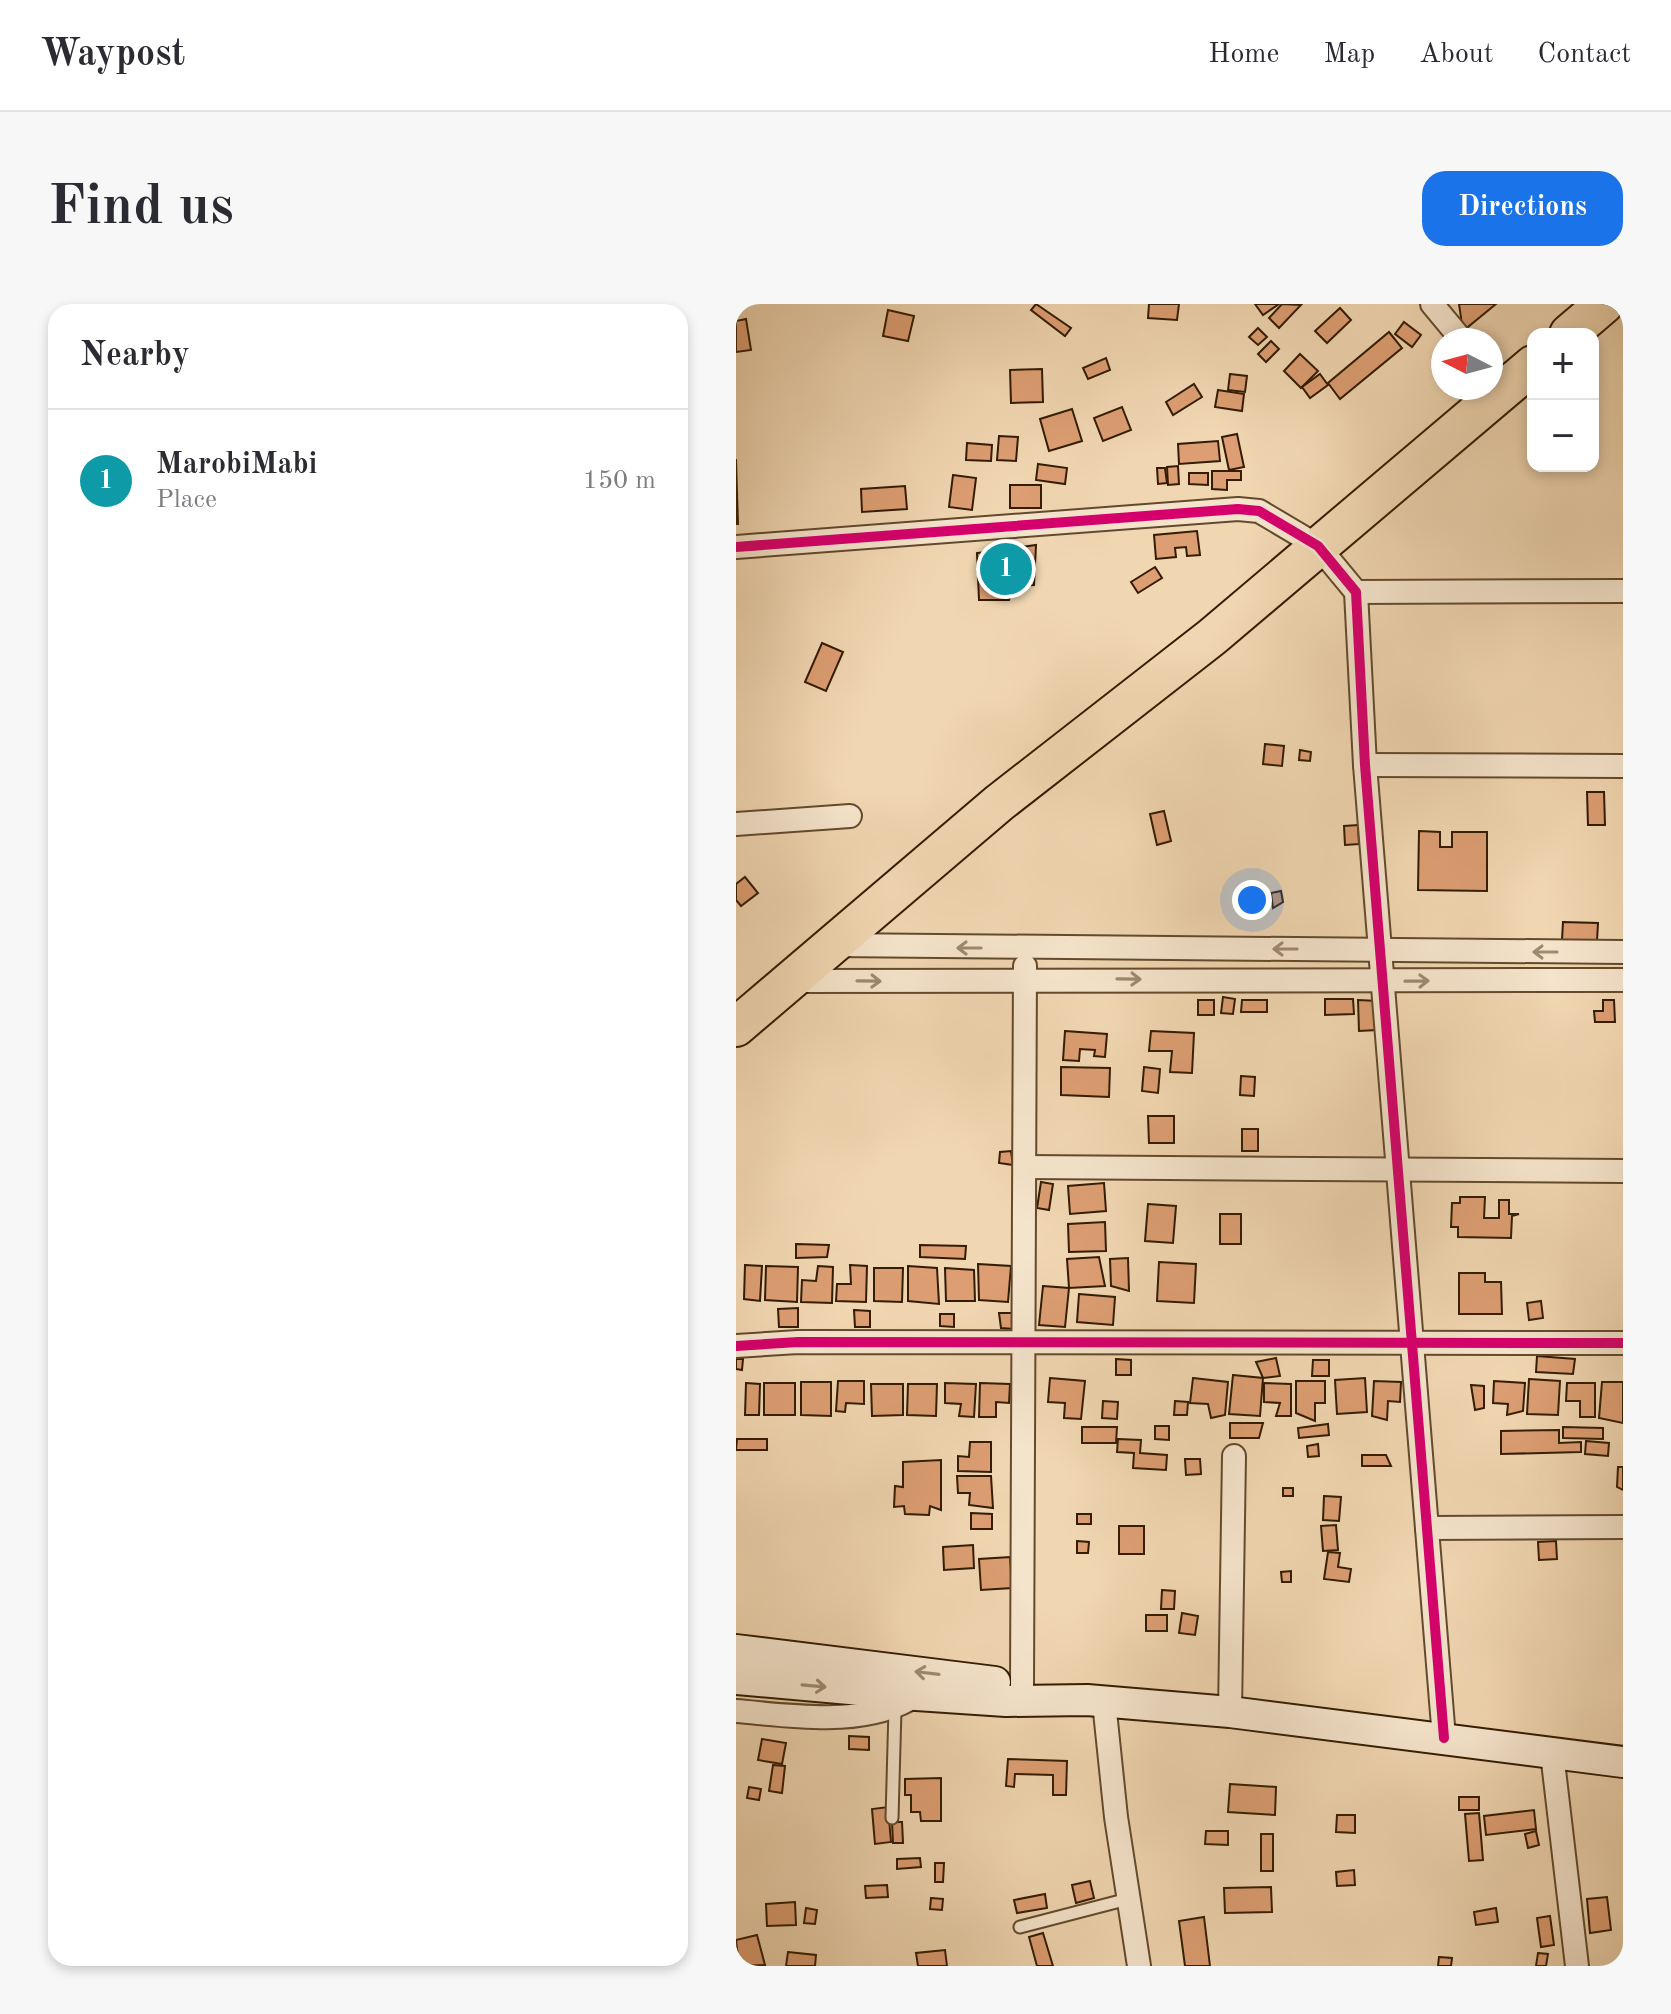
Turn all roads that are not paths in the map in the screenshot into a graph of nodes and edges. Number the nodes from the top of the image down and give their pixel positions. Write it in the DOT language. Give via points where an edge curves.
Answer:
graph roads {
  1 [pos="1432,304"];
  2 [pos="1604,304"];
  3 [pos="1452,328"];
  4 [pos="1576,328"];
  5 [pos="1527,368"];
  6 [pos="1503,381"];
  7 [pos="1479,400"];
  8 [pos="1318,546"];
  9 [pos="736,547"];
  10 [pos="1623,591"];
  11 [pos="1356,592"];
  12 [pos="1365,765"];
  13 [pos="1623,766"];
  14 [pos="850,816"];
  15 [pos="736,824"];
  16 [pos="833,945"];
  17 [pos="1026,948"];
  18 [pos="1381,949"];
  19 [pos="1623,952"];
  20 [pos="1025,978"];
  21 [pos="1623,980"];
  22 [pos="791,981"];
  23 [pos="1384,982"];
  24 [pos="736,1027"];
  25 [pos="1025,1167"];
  26 [pos="1623,1171"];
  27 [pos="1398,1172"];
  28 [pos="1623,1343"];
  29 [pos="1025,1344"];
  30 [pos="1412,1345"];
  31 [pos="736,1346"];
  32 [pos="1234,1456"];
  33 [pos="1623,1527"];
  34 [pos="1427,1528"];
  35 [pos="736,1650"];
  36 [pos="736,1679"];
  37 [pos="1022,1685"];
  38 [pos="1096,1701"];
  39 [pos="906,1702"];
  40 [pos="736,1711"];
  41 [pos="1230,1712"];
  42 [pos="1444,1738"];
  43 [pos="1552,1753"];
  44 [pos="1623,1762"];
  45 [pos="892,1818"];
  46 [pos="1128,1899"];
  47 [pos="1020,1927"];
  48 [pos="1139,1966"];
  49 [pos="1577,1966"];
  1 -- 3 [label="street"];
  2 -- 4 [label="highway"];
  5 -- 6 [label="highway"];
  7 -- 8 [label="highway"];
  8 -- 9 [label="street" via="1259,511 1238,509"];
  8 -- 11 [label="street"];
  8 -- 16 [label="highway" via="1212,637 999,803"];
  10 -- 11 [label="street"];
  11 -- 12 [label="street"];
  12 -- 13 [label="street"];
  12 -- 18 [label="street"];
  14 -- 15 [label="street"];
  17 -- 16 [label="street, one-way"];
  16 -- 22 [label="highway"];
  18 -- 17 [label="street, one-way"];
  17 -- 20 [label="street"];
  19 -- 18 [label="street, one-way"];
  18 -- 23 [label="street"];
  22 -- 20 [label="street, one-way"];
  20 -- 23 [label="street, one-way"];
  20 -- 25 [label="street"];
  23 -- 21 [label="street, one-way"];
  22 -- 24 [label="highway"];
  23 -- 27 [label="street"];
  25 -- 27 [label="street"];
  25 -- 29 [label="street"];
  26 -- 27 [label="street"];
  27 -- 30 [label="street"];
  28 -- 30 [label="street"];
  29 -- 30 [label="street"];
  29 -- 31 [label="street"];
  29 -- 37 [label="street"];
  30 -- 34 [label="street"];
  32 -- 41 [label="street"];
  33 -- 34 [label="street"];
  34 -- 42 [label="street"];
  37 -- 35 [label="main road, one-way"];
  36 -- 39 [label="main road, one-way"];
  37 -- 38 [label="main road"];
  38 -- 39 [label="main road"];
  38 -- 41 [label="main road"];
  38 -- 46 [label="street"];
  39 -- 40 [label="street" via="857,1715"];
  39 -- 45 [label="lane"];
  41 -- 42 [label="main road"];
  42 -- 43 [label="main road"];
  43 -- 44 [label="main road"];
  43 -- 49 [label="street"];
  46 -- 47 [label="lane"];
  46 -- 48 [label="street"];
}
